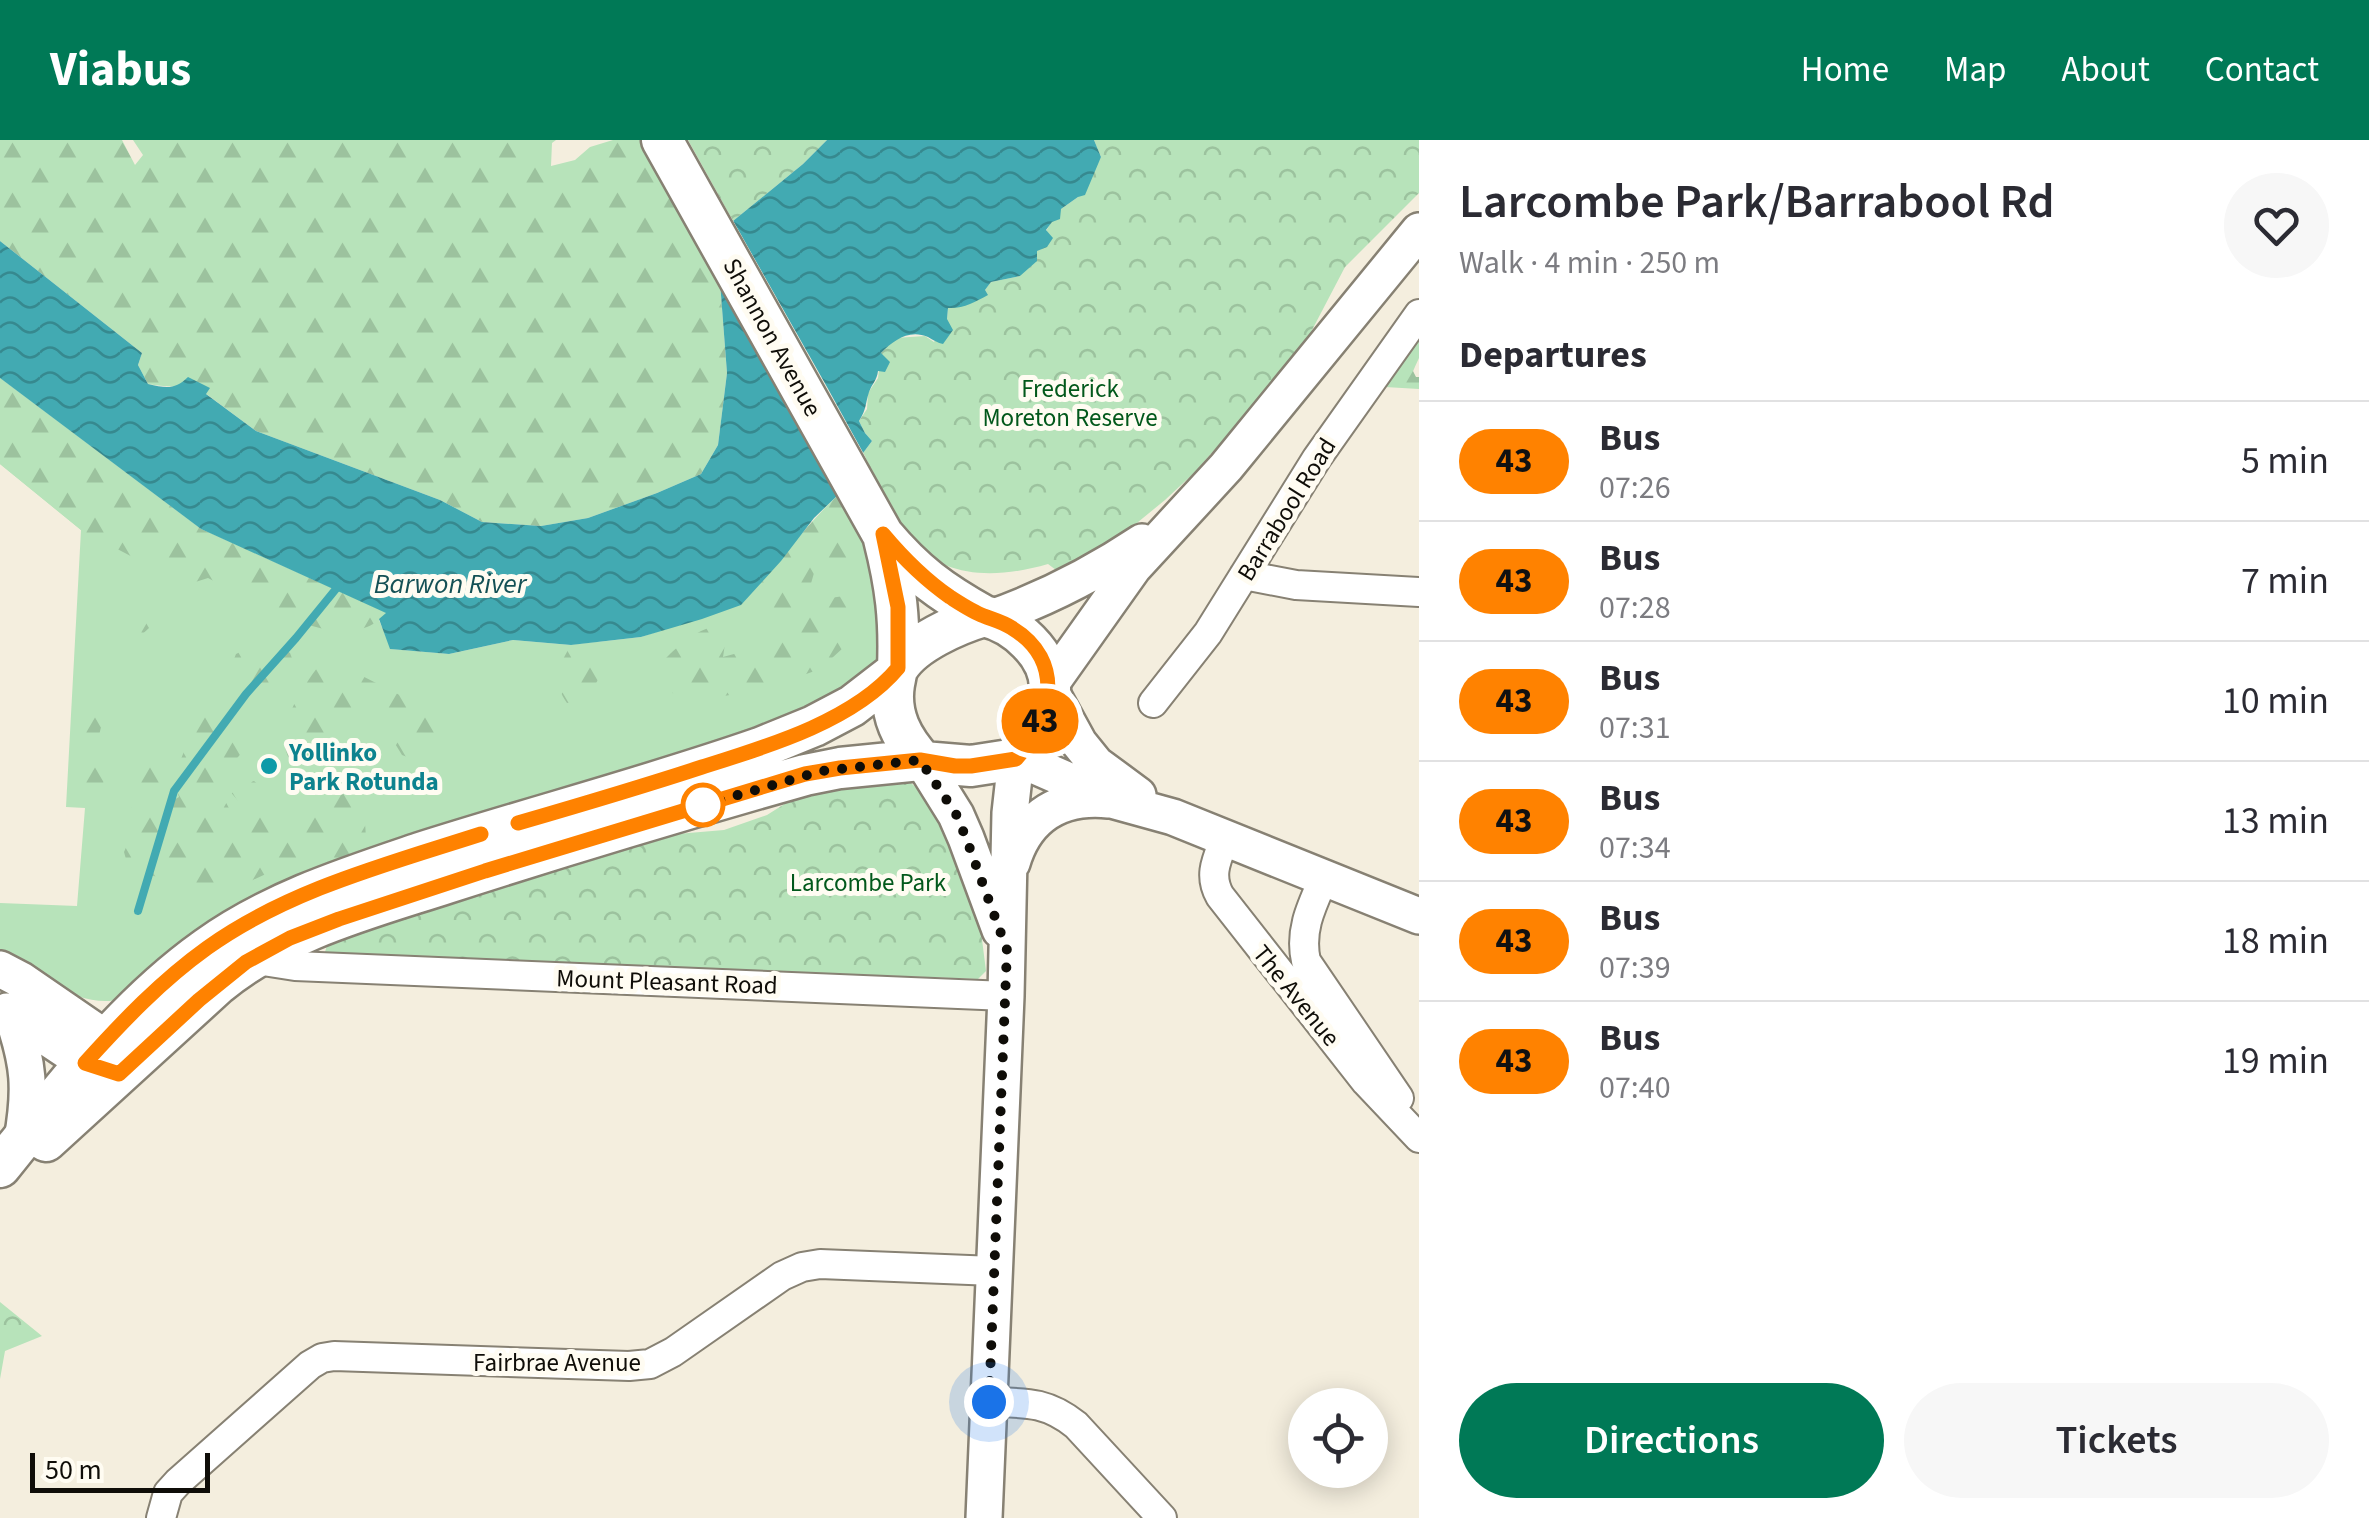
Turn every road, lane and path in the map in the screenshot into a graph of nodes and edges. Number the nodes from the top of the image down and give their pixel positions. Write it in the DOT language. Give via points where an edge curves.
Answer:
graph roads {
  1 [pos="662,140"];
  2 [pos="1419,231"];
  3 [pos="1419,314"];
  4 [pos="1179,518"];
  5 [pos="883,534"];
  6 [pos="1244,574"];
  7 [pos="1419,592"];
  8 [pos="988,617"];
  9 [pos="897,670"];
  10 [pos="1050,688"];
  11 [pos="1153,703"];
  12 [pos="1016,759"];
  13 [pos="921,761"];
  14 [pos="1115,801"];
  15 [pos="1173,817"];
  16 [pos="1225,838"];
  17 [pos="1010,875"];
  18 [pos="1324,878"];
  19 [pos="1419,916"];
  20 [pos="325,925"];
  21 [pos="1007,950"];
  22 [pos="246,962"];
  23 [pos="327,966"];
  24 [pos="0,969"];
  25 [pos="1006,996"];
  26 [pos="6,1011"];
  27 [pos="104,1059"];
  28 [pos="1419,1134"];
  29 [pos="11,1154"];
  30 [pos="0,1182"];
  31 [pos="994,1270"];
  32 [pos="989,1402"];
  33 [pos="161,1518"];
  34 [pos="984,1518"];
  35 [pos="1162,1518"];
  1 -- 5 [label="main road, Shannon Avenue"];
  2 -- 4 [label="street"];
  3 -- 6 [label="street, Barrabool Road"];
  4 -- 8 [label="street" via="1066,587"];
  4 -- 10 [label="street" via="1126,577"];
  5 -- 8 [label="main road, Shannon Avenue" via="917,572"];
  5 -- 9 [label="main road, Shannon Avenue" via="898,607"];
  6 -- 7 [label="street" via="1296,585"];
  6 -- 11 [label="street, Barrabool Road" via="1208,634"];
  8 -- 9 [label="main road" via="944,630"];
  8 -- 10 [label="main road" via="1028,640"];
  9 -- 13 [label="main road" via="894,715"];
  9 -- 27 [label="main road" via="852,706 760,748 342,879 249,922 143,1001"];
  10 -- 12 [label="main road" via="1040,722"];
  10 -- 15 [label="street" via="1096,764"];
  12 -- 13 [label="main road" via="971,766"];
  12 -- 14 [label="street"];
  12 -- 17 [label="street"];
  13 -- 20 [label="main road" via="805,774"];
  13 -- 21 [label="street" via="956,814"];
  14 -- 15 [label="street"];
  14 -- 17 [label="street" via="1085,799 1047,812 1022,836"];
  15 -- 16 [label="street"];
  16 -- 18 [label="street"];
  16 -- 28 [label="street, The Avenue" via="1213,874 1220,896 1366,1082"];
  17 -- 21 [label="street"];
  18 -- 19 [label="street"];
  18 -- 28 [label="street, The Avenue" via="1305,926 1306,960"];
  20 -- 22 [label="main road"];
  20 -- 23 [label="street" via="305,949 309,960"];
  21 -- 25 [label="street"];
  22 -- 23 [label="street, Mount Pleasant Road"];
  22 -- 27 [label="main road"];
  23 -- 25 [label="street, Mount Pleasant Road"];
  24 -- 27 [label="street" via="43,994"];
  25 -- 31 [label="street"];
  26 -- 27 [label="street"];
  26 -- 29 [label="street" via="28,1079"];
  27 -- 29 [label="main road"];
  27 -- 30 [label="main road"];
  31 -- 32 [label="street"];
  31 -- 33 [label="street, Fairbrae Avenue" via="802,1267 650,1364 322,1358 178,1482"];
  32 -- 34 [label="street"];
  32 -- 35 [label="street" via="1060,1412"];
}
